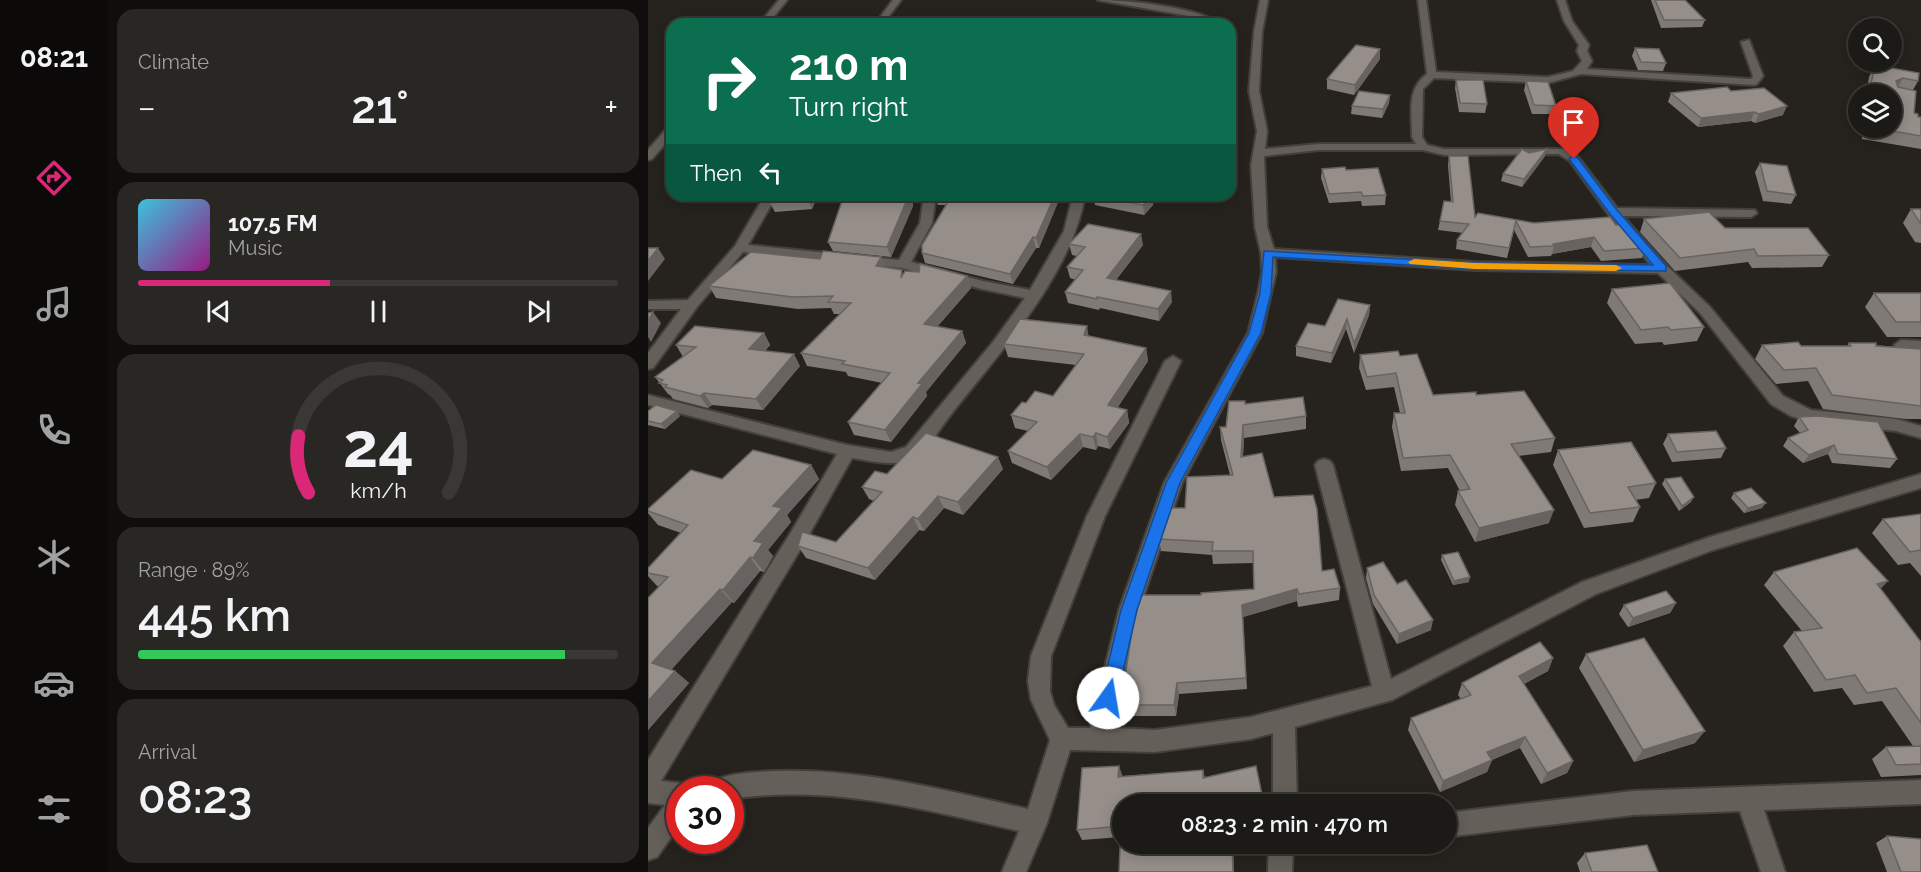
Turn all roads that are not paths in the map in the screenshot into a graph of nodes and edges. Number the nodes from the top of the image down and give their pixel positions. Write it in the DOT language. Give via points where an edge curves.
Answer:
graph roads {
  1 [pos="783,0"];
  2 [pos="897,0"];
  3 [pos="1102,0"];
  4 [pos="1264,0"];
  5 [pos="1422,0"];
  6 [pos="1561,0"];
  7 [pos="768,18"];
  8 [pos="884,18"];
  9 [pos="1205,18"];
  10 [pos="1746,42"];
  11 [pos="1581,71"];
  12 [pos="1432,75"];
  13 [pos="666,136"];
  14 [pos="1423,147"];
  15 [pos="1260,153"];
  16 [pos="648,157"];
  17 [pos="767,201"];
  18 [pos="929,201"];
  19 [pos="1078,201"];
  20 [pos="1613,212"];
  21 [pos="1751,213"];
  22 [pos="740,248"];
  23 [pos="1268,253"];
  24 [pos="903,264"];
  25 [pos="1662,269"];
  26 [pos="1033,295"];
  27 [pos="692,304"];
  28 [pos="648,305"];
  29 [pos="1901,345"];
  30 [pos="1921,346"];
  31 [pos="1173,361"];
  32 [pos="648,364"];
  33 [pos="648,400"];
  34 [pos="1921,432"];
  35 [pos="847,451"];
  36 [pos="1324,465"];
  37 [pos="1921,481"];
  38 [pos="1384,693"];
  39 [pos="1284,721"];
  40 [pos="1062,739"];
  41 [pos="1099,739"];
  42 [pos="648,782"];
  43 [pos="744,786"];
  44 [pos="648,791"];
  45 [pos="1921,792"];
  46 [pos="666,793"];
  47 [pos="1285,794"];
  48 [pos="1748,798"];
  49 [pos="666,823"];
  50 [pos="1035,823"];
  51 [pos="1457,824"];
  52 [pos="648,848"];
  53 [pos="1281,854"];
  54 [pos="1014,872"];
  55 [pos="1280,872"];
  56 [pos="1773,872"];
  1 -- 7 [label="street"];
  2 -- 8 [label="street"];
  3 -- 9 [label="street"];
  4 -- 15 [label="street" via="1254,91 1262,131"];
  5 -- 12 [label="street"];
  6 -- 11 [label="street" via="1568,21 1584,45 1582,51 1587,61"];
  10 -- 11 [label="street" via="1758,76 1754,82"];
  11 -- 12 [label="street" via="1548,80"];
  12 -- 14 [label="street" via="1418,89 1417,137"];
  13 -- 16 [label="street"];
  14 -- 15 [label="street" via="1319,147"];
  14 -- 20 [label="street" via="1444,152 1561,151 1574,159"];
  15 -- 23 [label="street" via="1257,165 1261,227"];
  17 -- 22 [label="street"];
  18 -- 24 [label="street" via="926,224"];
  19 -- 26 [label="street" via="1071,229"];
  20 -- 21 [label="street"];
  20 -- 25 [label="street"];
  22 -- 24 [label="street"];
  22 -- 27 [label="street"];
  23 -- 25 [label="street" via="1475,266"];
  23 -- 41 [label="street" via="1269,272 1255,333 1173,483 1129,610"];
  24 -- 26 [label="street"];
  25 -- 34 [label="street" via="1705,310 1777,400 1811,416 1896,425"];
  26 -- 35 [label="street" via="912,451 891,458"];
  27 -- 28 [label="street"];
  27 -- 32 [label="street"];
  29 -- 30 [label="street"];
  31 -- 40 [label="street" via="1096,516 1041,656 1038,681 1042,702"];
  33 -- 35 [label="street"];
  35 -- 42 [label="street" via="777,574"];
  36 -- 38 [label="street"];
  37 -- 38 [label="street" via="1710,544 1589,588"];
  38 -- 39 [label="street"];
  39 -- 41 [label="street" via="1155,741"];
  39 -- 47 [label="street"];
  40 -- 41 [label="street"];
  40 -- 50 [label="street"];
  43 -- 50 [label="street" via="793,780 846,784"];
  44 -- 46 [label="street"];
  45 -- 48 [label="street"];
  48 -- 51 [label="street" via="1612,804"];
  48 -- 56 [label="street"];
  49 -- 52 [label="street"];
  50 -- 54 [label="street"];
  53 -- 55 [label="street"];
}
